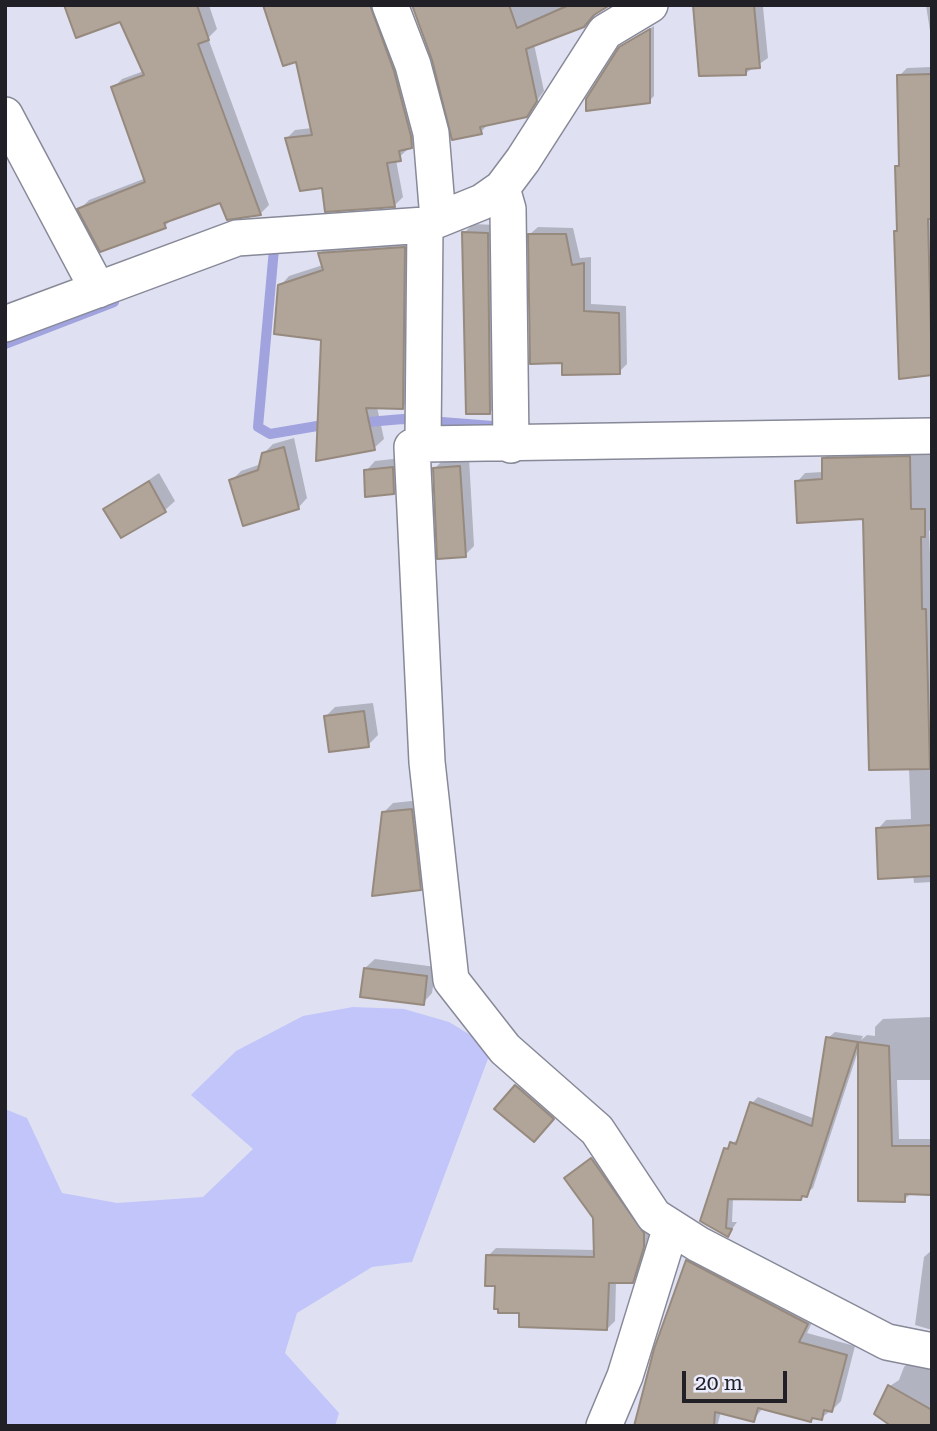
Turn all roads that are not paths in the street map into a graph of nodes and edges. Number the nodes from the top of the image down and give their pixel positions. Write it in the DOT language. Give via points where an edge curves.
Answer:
graph roads {
  1 [pos="390,5"];
  2 [pos="650,5"];
  3 [pos="5,115"];
  4 [pos="502,188"];
  5 [pos="431,222"];
  6 [pos="98,290"];
  7 [pos="5,324"];
  8 [pos="424,428"];
  9 [pos="511,432"];
  10 [pos="932,436"];
  11 [pos="671,1227"];
  12 [pos="932,1351"];
  13 [pos="604,1426"];
  1 -- 5 [label="street" via="413,65 431,133"];
  2 -- 4 [label="street" via="605,32"];
  3 -- 6 [label="street"];
  4 -- 5 [label="street" via="482,202"];
  4 -- 9 [label="street" via="508,209"];
  5 -- 6 [label="street" via="237,238"];
  5 -- 8 [label="street"];
  6 -- 7 [label="street"];
  8 -- 9 [label="street"];
  8 -- 11 [label="street" via="411,447 427,762 451,981 505,1049 597,1130 654,1216"];
  9 -- 10 [label="street"];
  11 -- 12 [label="street" via="887,1342"];
  11 -- 13 [label="street" via="625,1376"];
}
